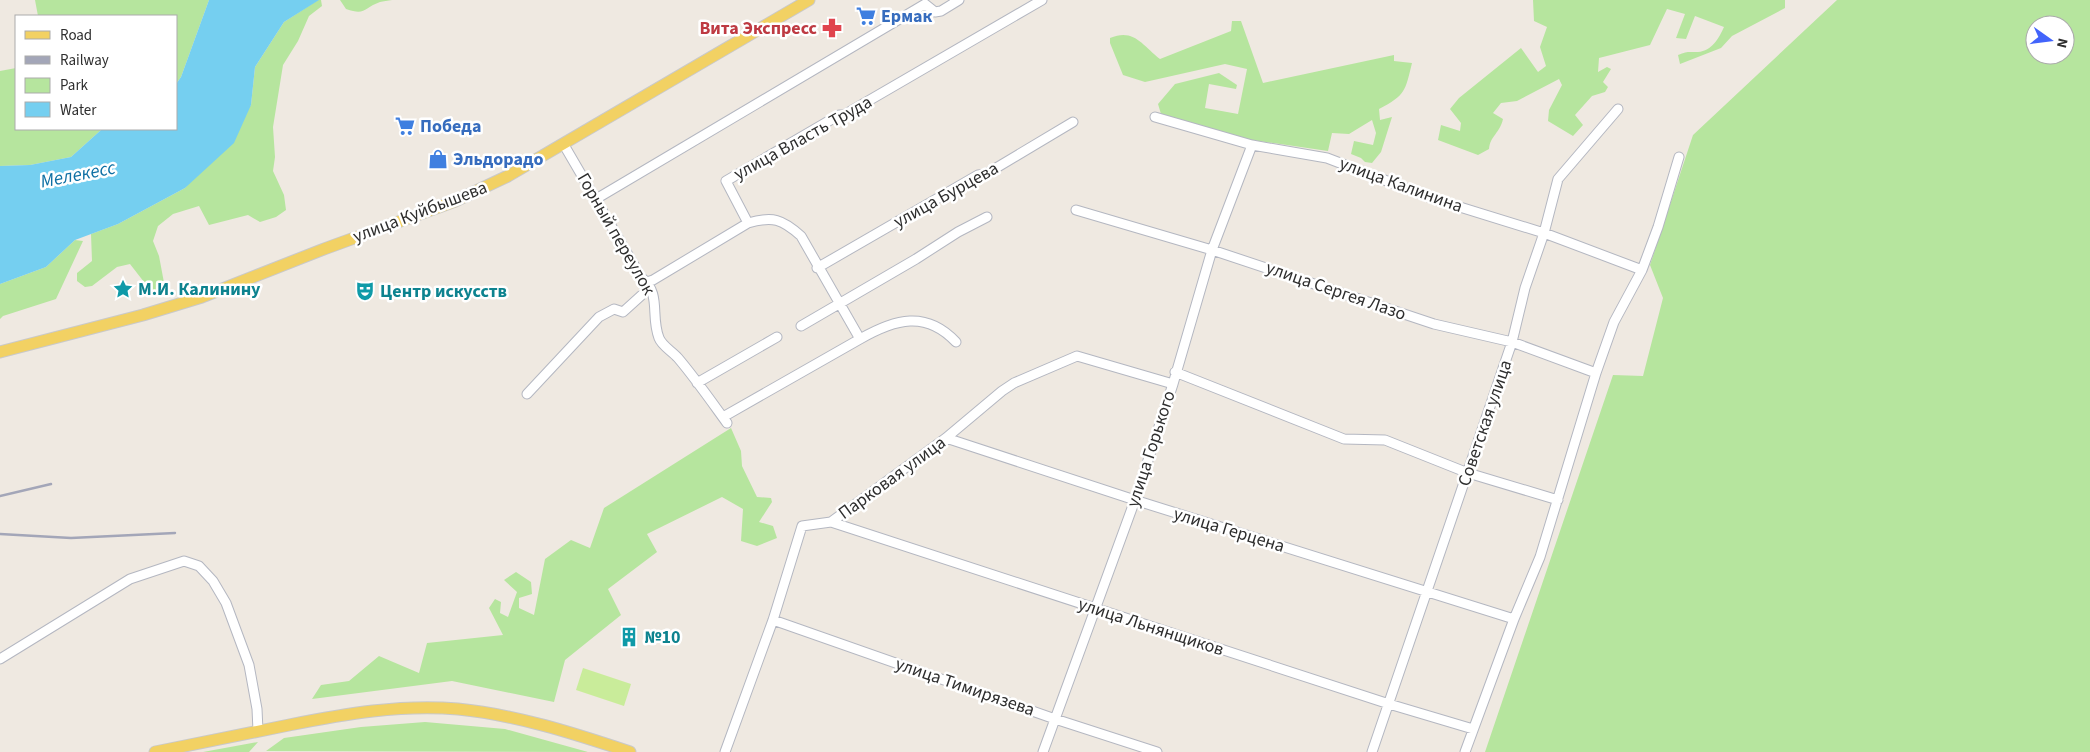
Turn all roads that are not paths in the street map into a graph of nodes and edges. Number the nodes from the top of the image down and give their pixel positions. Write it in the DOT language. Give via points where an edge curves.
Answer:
graph roads {
  1 [pos="809,0"];
  2 [pos="959,0"];
  3 [pos="1042,0"];
  4 [pos="1618,109"];
  5 [pos="1155,117"];
  6 [pos="1073,122"];
  7 [pos="564,144"];
  8 [pos="1252,145"];
  9 [pos="1679,157"];
  10 [pos="596,199"];
  11 [pos="1076,210"];
  12 [pos="987,217"];
  13 [pos="748,223"];
  14 [pos="1544,233"];
  15 [pos="1212,250"];
  16 [pos="817,268"];
  17 [pos="1642,270"];
  18 [pos="647,282"];
  19 [pos="840,304"];
  20 [pos="802,326"];
  21 [pos="777,337"];
  22 [pos="860,340"];
  23 [pos="956,342"];
  24 [pos="1512,342"];
  25 [pos="0,352"];
  26 [pos="1175,372"];
  27 [pos="1596,373"];
  28 [pos="697,383"];
  29 [pos="1172,384"];
  30 [pos="528,394"];
  31 [pos="946,438"];
  32 [pos="1468,473"];
  33 [pos="1135,500"];
  34 [pos="1558,500"];
  35 [pos="831,522"];
  36 [pos="1426,592"];
  37 [pos="1094,608"];
  38 [pos="1514,619"];
  39 [pos="773,620"];
  40 [pos="0,659"];
  41 [pos="1389,704"];
  42 [pos="1055,719"];
  43 [pos="1473,729"];
  44 [pos="258,731"];
  45 [pos="155,752"];
  46 [pos="630,752"];
  47 [pos="725,752"];
  48 [pos="1043,752"];
  49 [pos="1157,752"];
  50 [pos="1372,752"];
  51 [pos="1464,752"];
  1 -- 7 [label="main road, улица Куйбышева"];
  2 -- 10 [label="street" via="935,12 924,4"];
  3 -- 13 [label="street, улица Власть Труда" via="726,181"];
  4 -- 14 [label="street, Советская улица" via="1558,179"];
  5 -- 8 [label="street, улица Калинина"];
  6 -- 16 [label="street, улица Бурцева"];
  7 -- 10 [label="street, Горный переулок"];
  7 -- 25 [label="main road, улица Куйбышева" via="453,202 202,297"];
  8 -- 14 [label="street, улица Калинина" via="1327,158 1434,198"];
  8 -- 15 [label="street, улица Горького"];
  9 -- 17 [label="street"];
  10 -- 18 [label="street, Горный переулок"];
  11 -- 15 [label="street, улица Сергея Лазо"];
  12 -- 19 [label="street"];
  13 -- 16 [label="street" via="771,218 788,224 800,236"];
  13 -- 18 [label="street"];
  14 -- 17 [label="street, улица Калинина"];
  14 -- 24 [label="street, Советская улица" via="1525,288"];
  15 -- 24 [label="street, улица Сергея Лазо" via="1434,324"];
  15 -- 26 [label="street, улица Горького"];
  16 -- 19 [label="street"];
  17 -- 27 [label="street" via="1614,322"];
  18 -- 28 [label="street, Горный переулок" via="655,296 655,322 660,340"];
  18 -- 30 [label="street" via="644,293 623,312 614,309 599,318"];
  19 -- 20 [label="street"];
  19 -- 22 [label="street"];
  21 -- 28 [label="street"];
  22 -- 23 [label="street" via="889,326 918,320 944,329"];
  22 -- 28 [label="street, Горный переулок" via="725,420"];
  24 -- 27 [label="street, улица Сергея Лазо"];
  24 -- 32 [label="street, Советская улица"];
  26 -- 29 [label="street, улица Горького"];
  26 -- 32 [label="street" via="1344,439 1385,440"];
  27 -- 34 [label="street"];
  29 -- 31 [label="street, Парковая улица" via="1077,356 1014,383"];
  29 -- 33 [label="street, улица Горького"];
  31 -- 33 [label="street, улица Герцена"];
  31 -- 35 [label="street, Парковая улица"];
  32 -- 34 [label="street"];
  32 -- 36 [label="street, Советская улица"];
  33 -- 36 [label="street, улица Герцена"];
  33 -- 37 [label="street, улица Горького"];
  34 -- 38 [label="street" via="1540,558"];
  35 -- 37 [label="street, улица Льнянщиков"];
  35 -- 39 [label="street, Парковая улица" via="802,526"];
  36 -- 38 [label="street, улица Герцена"];
  36 -- 41 [label="street, Советская улица"];
  37 -- 41 [label="street, улица Льнянщиков"];
  37 -- 42 [label="street, улица Горького"];
  38 -- 43 [label="street"];
  39 -- 42 [label="street, улица Тимирязева"];
  39 -- 47 [label="street, Парковая улица"];
  40 -- 44 [label="street" via="130,579 184,561 199,566 214,581 226,603 249,665"];
  41 -- 43 [label="street, улица Льнянщиков"];
  41 -- 50 [label="street, Советская улица"];
  42 -- 48 [label="street, улица Горького"];
  42 -- 49 [label="street, улица Тимирязева"];
  43 -- 51 [label="street"];
  44 -- 45 [label="main road"];
  44 -- 46 [label="main road" via="340,715 398,709 456,709 514,717 573,732"];
}
